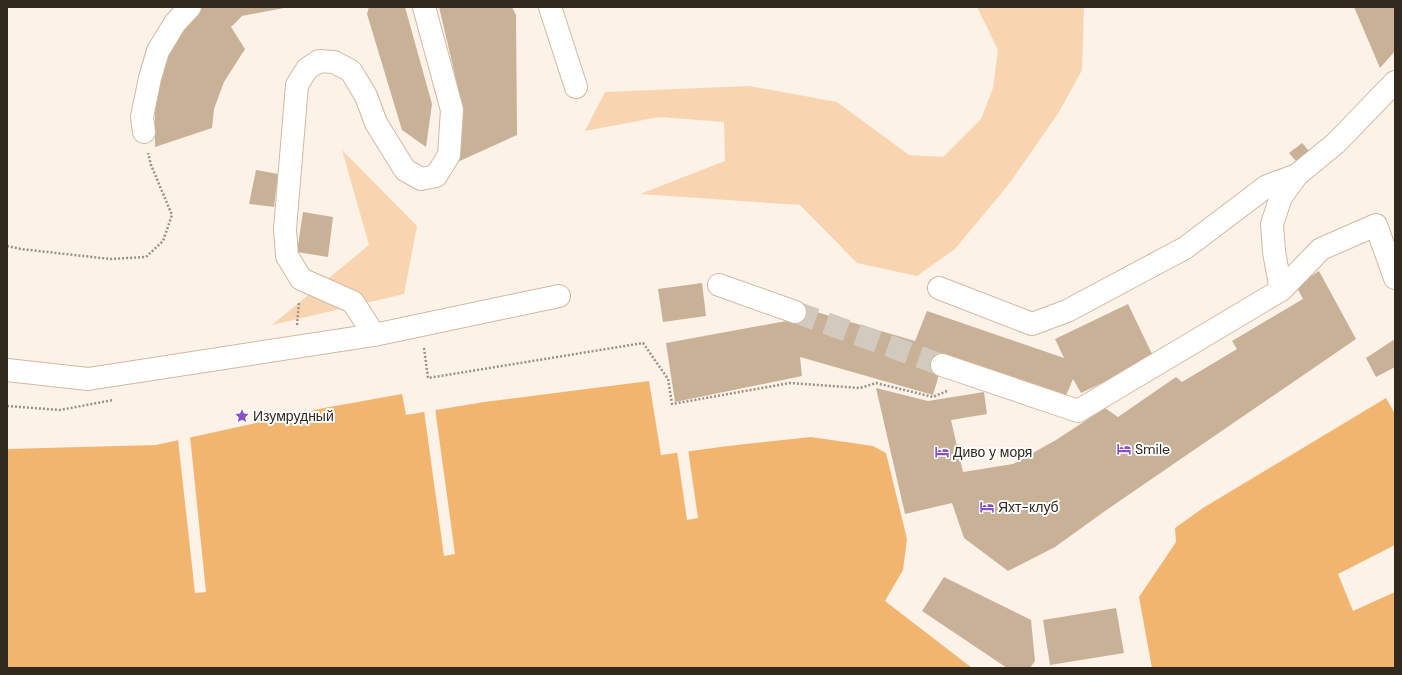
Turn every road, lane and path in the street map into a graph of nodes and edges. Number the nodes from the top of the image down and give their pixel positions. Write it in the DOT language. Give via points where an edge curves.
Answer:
graph roads {
  1 [pos="190,7"];
  2 [pos="424,7"];
  3 [pos="550,7"];
  4 [pos="1395,82"];
  5 [pos="576,87"];
  6 [pos="144,132"];
  7 [pos="1297,175"];
  8 [pos="7,246"];
  9 [pos="1395,278"];
  10 [pos="301,279"];
  11 [pos="719,285"];
  12 [pos="939,288"];
  13 [pos="1281,290"];
  14 [pos="559,296"];
  15 [pos="794,312"];
  16 [pos="374,335"];
  17 [pos="423,344"];
  18 [pos="295,347"];
  19 [pos="942,365"];
  20 [pos="7,370"];
  21 [pos="979,378"];
  1 -- 6 [label="lane" via="158,51 142,117"];
  2 -- 10 [label="lane" via="452,110 449,155 436,176 421,179 405,170 376,123 366,96 352,71 334,62 319,61 308,69 297,85 285,229 288,256"];
  3 -- 5 [label="lane"];
  4 -- 7 [label="lane" via="1336,143"];
  6 -- 8 [label="path" via="151,165 172,215 163,241 146,257 110,260"];
  7 -- 12 [label="lane" via="1267,186 1185,248 1067,311 1032,324"];
  7 -- 13 [label="lane" via="1281,197 1272,224"];
  9 -- 13 [label="lane" via="1376,225 1321,249"];
  10 -- 16 [label="lane" via="353,302"];
  10 -- 18 [label="path"];
  11 -- 15 [label="lane"];
  13 -- 21 [label="lane" via="1078,411"];
  14 -- 16 [label="lane"];
  16 -- 18 [label="lane"];
  17 -- 21 [label="path" via="428,378 643,343 668,379 672,404 790,383 860,388 876,383 933,397"];
  18 -- 20 [label="lane" via="88,379"];
  19 -- 21 [label="lane"];
}
